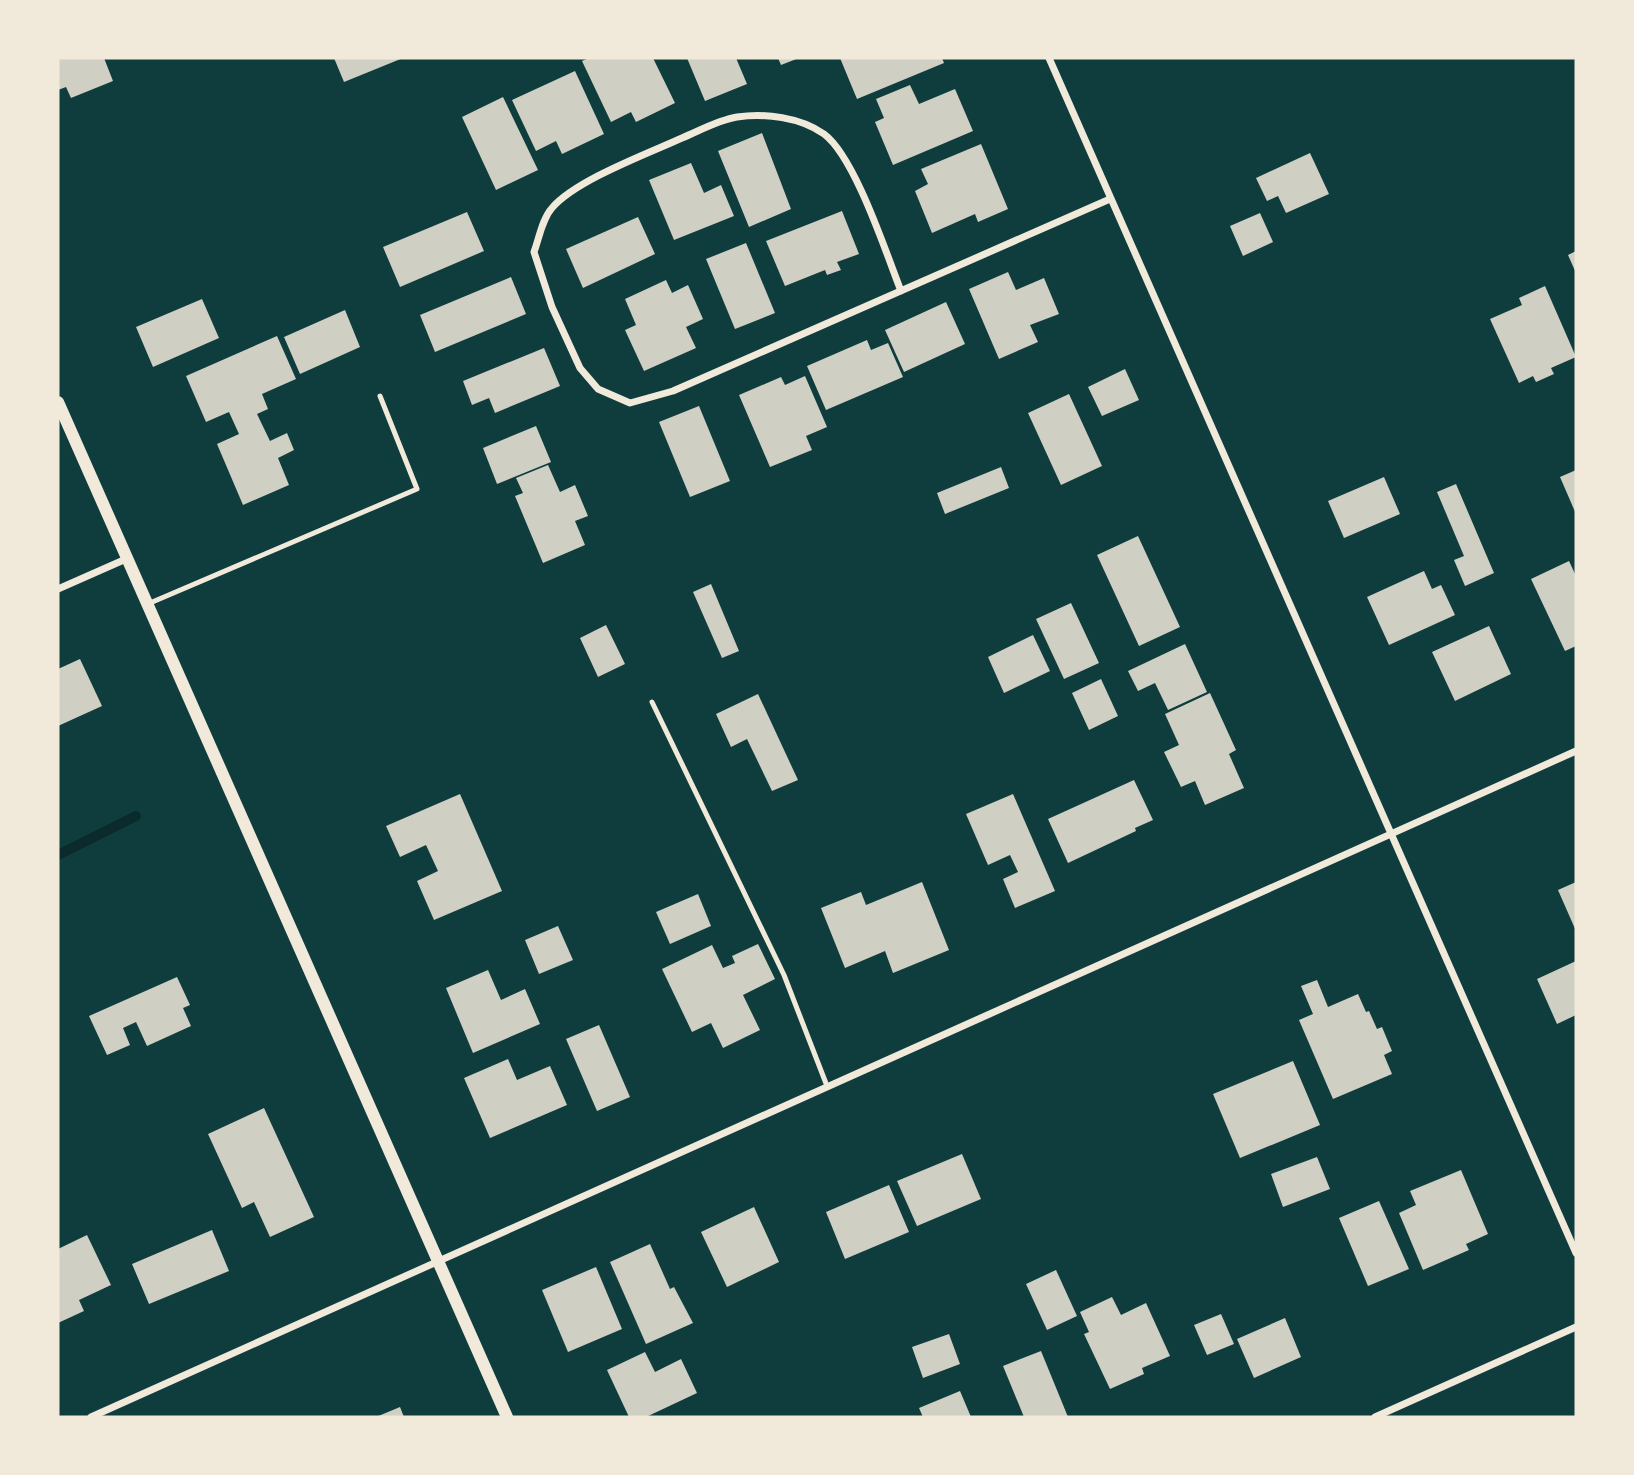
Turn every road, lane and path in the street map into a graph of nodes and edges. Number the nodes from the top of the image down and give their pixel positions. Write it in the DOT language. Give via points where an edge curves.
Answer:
graph roads {
  1 [pos="1049,58"];
  2 [pos="1110,199"];
  3 [pos="901,290"];
  4 [pos="380,396"];
  5 [pos="58,402"];
  6 [pos="126,559"];
  7 [pos="58,589"];
  8 [pos="147,605"];
  9 [pos="652,702"];
  10 [pos="1576,751"];
  11 [pos="1391,834"];
  12 [pos="827,1086"];
  13 [pos="1576,1252"];
  14 [pos="438,1261"];
  15 [pos="1576,1327"];
  16 [pos="91,1417"];
  17 [pos="507,1417"];
  18 [pos="1375,1417"];
  1 -- 2 [label="street"];
  2 -- 3 [label="street"];
  2 -- 11 [label="street"];
  3 -- 3 [label="street" via="859,186 839,153 813,128 773,115 735,117 581,186 551,208 534,253 580,368 598,388 630,402 673,391"];
  4 -- 8 [label="lane" via="417,489"];
  5 -- 6 [label="street"];
  6 -- 7 [label="street"];
  6 -- 8 [label="street"];
  8 -- 14 [label="street"];
  9 -- 12 [label="lane" via="784,975"];
  10 -- 11 [label="street"];
  11 -- 12 [label="street"];
  11 -- 13 [label="street"];
  12 -- 14 [label="street"];
  14 -- 16 [label="street"];
  14 -- 17 [label="street"];
  15 -- 18 [label="street"];
}
